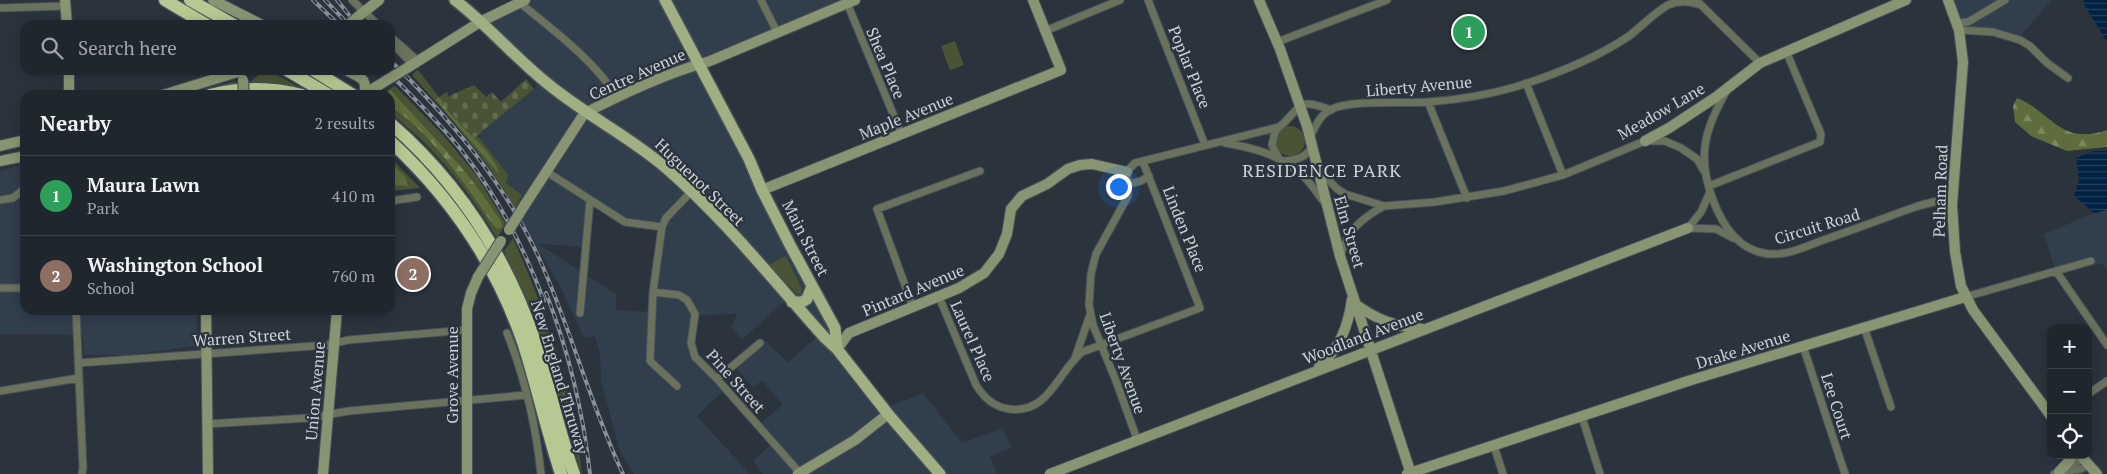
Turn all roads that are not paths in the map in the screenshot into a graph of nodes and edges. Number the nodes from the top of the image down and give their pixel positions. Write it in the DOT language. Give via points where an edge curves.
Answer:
graph roads {
  1 [pos="165,0"];
  2 [pos="190,0"];
  3 [pos="213,0"];
  4 [pos="352,0"];
  5 [pos="379,0"];
  6 [pos="455,0"];
  7 [pos="666,0"];
  8 [pos="761,0"];
  9 [pos="1033,0"];
  10 [pos="1120,0"];
  11 [pos="1148,0"];
  12 [pos="1259,0"];
  13 [pos="1387,0"];
  14 [pos="1906,0"];
  15 [pos="1948,0"];
  16 [pos="2005,0"];
  17 [pos="522,1"];
  18 [pos="851,2"];
  19 [pos="1699,2"];
  20 [pos="65,3"];
  21 [pos="1669,3"];
  22 [pos="0,8"];
  23 [pos="362,13"];
  24 [pos="67,20"];
  25 [pos="199,20"];
  26 [pos="225,20"];
  27 [pos="252,20"];
  28 [pos="354,20"];
  29 [pos="371,20"];
  30 [pos="480,22"];
  31 [pos="1958,26"];
  32 [pos="1045,31"];
  33 [pos="777,32"];
  34 [pos="1277,42"];
  35 [pos="395,46"];
  36 [pos="1786,51"];
  37 [pos="1760,63"];
  38 [pos="412,64"];
  39 [pos="700,64"];
  40 [pos="69,75"];
  41 [pos="237,75"];
  42 [pos="244,75"];
  43 [pos="295,75"];
  44 [pos="321,75"];
  45 [pos="355,75"];
  46 [pos="395,75"];
  47 [pos="395,75"];
  48 [pos="2068,78"];
  49 [pos="1526,83"];
  50 [pos="1727,89"];
  51 [pos="69,90"];
  52 [pos="181,90"];
  53 [pos="244,90"];
  54 [pos="245,90"];
  55 [pos="275,90"];
  56 [pos="321,90"];
  57 [pos="345,90"];
  58 [pos="365,90"];
  59 [pos="372,90"];
  60 [pos="617,97"];
  61 [pos="1428,102"];
  62 [pos="1300,107"];
  63 [pos="1331,110"];
  64 [pos="587,112"];
  65 [pos="1279,127"];
  66 [pos="395,128"];
  67 [pos="901,133"];
  68 [pos="1645,140"];
  69 [pos="20,141"];
  70 [pos="1222,142"];
  71 [pos="1311,142"];
  72 [pos="0,146"];
  73 [pos="395,146"];
  74 [pos="1205,146"];
  75 [pos="20,157"];
  76 [pos="1281,159"];
  77 [pos="0,161"];
  78 [pos="1143,162"];
  79 [pos="1318,167"];
  80 [pos="980,171"];
  81 [pos="1704,171"];
  82 [pos="547,172"];
  83 [pos="1127,172"];
  84 [pos="1563,175"];
  85 [pos="1149,176"];
  86 [pos="1129,184"];
  87 [pos="1710,189"];
  88 [pos="762,190"];
  89 [pos="20,192"];
  90 [pos="691,192"];
  91 [pos="417,197"];
  92 [pos="1952,197"];
  93 [pos="1467,198"];
  94 [pos="0,200"];
  95 [pos="395,200"];
  96 [pos="590,200"];
  97 [pos="1327,205"];
  98 [pos="1384,206"];
  99 [pos="662,227"];
  100 [pos="1688,228"];
  101 [pos="1734,238"];
  102 [pos="1340,256"];
  103 [pos="2091,261"];
  104 [pos="2056,271"];
  105 [pos="478,277"];
  106 [pos="812,286"];
  107 [pos="0,288"];
  108 [pos="20,288"];
  109 [pos="653,292"];
  110 [pos="938,297"];
  111 [pos="1965,297"];
  112 [pos="1354,300"];
  113 [pos="792,302"];
  114 [pos="913,307"];
  115 [pos="1200,308"];
  116 [pos="580,313"];
  117 [pos="1090,314"];
  118 [pos="76,315"];
  119 [pos="206,315"];
  120 [pos="337,315"];
  121 [pos="1864,327"];
  122 [pos="1424,329"];
  123 [pos="466,330"];
  124 [pos="507,333"];
  125 [pos="760,343"];
  126 [pos="334,344"];
  127 [pos="1102,345"];
  128 [pos="2107,345"];
  129 [pos="1803,346"];
  130 [pos="837,349"];
  131 [pos="1370,351"];
  132 [pos="207,352"];
  133 [pos="1075,358"];
  134 [pos="78,363"];
  135 [pos="1316,370"];
  136 [pos="79,378"];
  137 [pos="717,379"];
  138 [pos="2107,381"];
  139 [pos="677,386"];
  140 [pos="0,391"];
  141 [pos="2092,391"];
  142 [pos="526,395"];
  143 [pos="466,400"];
  144 [pos="1890,407"];
  145 [pos="888,414"];
  146 [pos="2050,414"];
  147 [pos="328,415"];
  148 [pos="1582,417"];
  149 [pos="207,424"];
  150 [pos="1136,440"];
  151 [pos="1494,446"];
  152 [pos="2070,459"];
  153 [pos="2084,460"];
  154 [pos="84,472"];
  155 [pos="799,473"];
  156 [pos="2056,473"];
  157 [pos="208,474"];
  158 [pos="323,474"];
  159 [pos="467,474"];
  160 [pos="541,474"];
  161 [pos="561,474"];
  162 [pos="574,474"];
  163 [pos="940,474"];
  164 [pos="1050,474"];
  165 [pos="1409,474"];
  166 [pos="1503,474"];
  167 [pos="1600,474"];
  168 [pos="1845,474"];
  169 [pos="2097,474"];
  1 -- 25 [label="highway"];
  2 -- 26 [label="highway"];
  3 -- 27 [label="street"];
  4 -- 23 [label="street"];
  5 -- 23 [label="street"];
  6 -- 30 [label="main road, Huguenot Street"];
  7 -- 39 [label="main road, Main Street"];
  8 -- 33 [label="street"];
  9 -- 32 [label="street"];
  10 -- 32 [label="street"];
  11 -- 74 [label="street, Poplar Place"];
  12 -- 34 [label="street, Elm Street"];
  13 -- 34 [label="street"];
  14 -- 36 [label="street, Meadow Lane"];
  15 -- 31 [label="street, Pelham Road"];
  16 -- 31 [label="street"];
  17 -- 30 [label="street"];
  17 -- 60 [label="street" via="606,79"];
  18 -- 33 [label="street, Centre Avenue"];
  18 -- 67 [label="street, Shea Place"];
  19 -- 21 [label="street, Liberty Avenue"];
  19 -- 37 [label="street"];
  20 -- 22 [label="street"];
  20 -- 24 [label="street"];
  21 -- 49 [label="street, Liberty Avenue" via="1628,36 1607,48 1573,66"];
  23 -- 28 [label="street, bridge"];
  23 -- 29 [label="street"];
  30 -- 38 [label="street"];
  30 -- 64 [label="main road, Huguenot Street" via="541,79"];
  31 -- 48 [label="street" via="2020,40"];
  31 -- 92 [label="street, Pelham Road" via="1963,62"];
  32 -- 67 [label="street, Maple Avenue" via="1061,70"];
  33 -- 39 [label="street, Centre Avenue"];
  34 -- 62 [label="street, Elm Street"];
  35 -- 38 [label="street"];
  36 -- 37 [label="street, Meadow Lane"];
  36 -- 87 [label="street" via="1822,137 1818,145"];
  37 -- 50 [label="street, Meadow Lane"];
  38 -- 46 [label="street, bridge"];
  39 -- 60 [label="street, Centre Avenue"];
  39 -- 88 [label="main road, Main Street"];
  40 -- 51 [label="street"];
  41 -- 52 [label="street"];
  42 -- 53 [label="street, bridge"];
  43 -- 56 [label="highway"];
  44 -- 57 [label="highway"];
  45 -- 58 [label="street" via="365,81"];
  47 -- 59 [label="street, bridge"];
  49 -- 61 [label="street, Liberty Avenue" via="1467,97"];
  49 -- 84 [label="street"];
  50 -- 68 [label="street, Meadow Lane"];
  50 -- 81 [label="street, Circuit Road" via="1709,124"];
  54 -- 55 [label="highway"];
  60 -- 64 [label="street, Centre Avenue"];
  61 -- 63 [label="street, Liberty Avenue" via="1352,104"];
  61 -- 93 [label="street"];
  62 -- 63 [label="street, Liberty Avenue" via="1308,104"];
  62 -- 65 [label="street"];
  62 -- 71 [label="street, Elm Street"];
  63 -- 71 [label="street" via="1320,119"];
  64 -- 82 [label="street, Centre Avenue"];
  64 -- 90 [label="main road, Huguenot Street" via="634,142"];
  65 -- 70 [label="street"];
  65 -- 76 [label="street" via="1272,145"];
  66 -- 162 [label="highway, New England Thruway" via="448,181 500,257 534,340"];
  67 -- 88 [label="street, Maple Avenue"];
  68 -- 81 [label="street, Circuit Road" via="1665,141 1681,148 1696,159"];
  68 -- 84 [label="street, Meadow Lane"];
  69 -- 72 [label="street"];
  70 -- 74 [label="street"];
  70 -- 76 [label="street"];
  71 -- 76 [label="street" via="1308,154 1299,159"];
  71 -- 79 [label="street, Elm Street"];
  73 -- 161 [label="highway, New England Thruway" via="435,187 463,223 498,281 523,344"];
  74 -- 78 [label="street"];
  75 -- 77 [label="street"];
  76 -- 97 [label="street" via="1304,177"];
  78 -- 83 [label="street" via="1135,163"];
  78 -- 85 [label="street, Linden Place"];
  79 -- 97 [label="street, Elm Street"];
  79 -- 98 [label="street, Meadow Lane" via="1345,194"];
  80 -- 114 [label="street" via="877,209"];
  81 -- 87 [label="street, Circuit Road"];
  82 -- 96 [label="street"];
  82 -- 105 [label="street, Centre Avenue, bridge"];
  83 -- 86 [label="street, Liberty Avenue"];
  83 -- 110 [label="street, Pintard Avenue" via="1092,164 1080,165 1022,196 1011,209 1004,245 992,265 973,281"];
  84 -- 93 [label="street, Meadow Lane"];
  85 -- 86 [label="street"];
  85 -- 115 [label="street, Linden Place"];
  86 -- 117 [label="street, Liberty Avenue" via="1128,196 1092,267"];
  87 -- 100 [label="street" via="1701,212"];
  87 -- 101 [label="street, Circuit Road" via="1718,212"];
  88 -- 106 [label="main road, Main Street"];
  89 -- 94 [label="street" via="13,198"];
  90 -- 99 [label="street" via="666,218"];
  90 -- 113 [label="main road, Huguenot Street"];
  91 -- 95 [label="street"];
  92 -- 101 [label="street, Circuit Road" via="1918,206 1798,250 1762,253"];
  92 -- 111 [label="street, Pelham Road" via="1955,252"];
  93 -- 98 [label="street, Meadow Lane"];
  96 -- 99 [label="street" via="625,222"];
  96 -- 116 [label="street"];
  97 -- 102 [label="street, Elm Street"];
  98 -- 102 [label="street, Meadow Lane" via="1352,228"];
  99 -- 109 [label="street"];
  100 -- 101 [label="street, Woodland Avenue" via="1716,229"];
  100 -- 122 [label="street, Woodland Avenue"];
  102 -- 112 [label="street, Elm Street"];
  103 -- 104 [label="street, Drake Avenue"];
  104 -- 111 [label="street, Drake Avenue"];
  104 -- 128 [label="street"];
  105 -- 123 [label="street, Grove Avenue" via="468,302"];
  106 -- 113 [label="main road" via="807,299"];
  106 -- 130 [label="main road, Main Street" via="835,328"];
  107 -- 108 [label="street"];
  109 -- 137 [label="street, Pine Street" via="679,295 693,308 692,350"];
  109 -- 139 [label="street" via="650,361"];
  110 -- 114 [label="street, Pintard Avenue"];
  110 -- 133 [label="street, Laurel Place" via="976,386 987,400 1002,408 1022,410 1038,404"];
  111 -- 121 [label="street, Drake Avenue"];
  111 -- 146 [label="street, Pelham Road"];
  112 -- 122 [label="street" via="1378,320"];
  112 -- 131 [label="street, Elm Street"];
  112 -- 135 [label="street" via="1345,333 1334,353"];
  113 -- 130 [label="main road, Huguenot Street"];
  114 -- 130 [label="street, Pintard Avenue" via="849,333"];
  115 -- 127 [label="street, Laurel Place"];
  117 -- 127 [label="street, Liberty Avenue"];
  117 -- 133 [label="street, Laurel Place"];
  118 -- 134 [label="street"];
  119 -- 132 [label="street"];
  120 -- 126 [label="street, Union Avenue"];
  121 -- 129 [label="street, Drake Avenue"];
  121 -- 144 [label="street"];
  122 -- 131 [label="street, Woodland Avenue"];
  123 -- 126 [label="street, Warren Street" via="348,340"];
  123 -- 143 [label="street, Grove Avenue"];
  124 -- 142 [label="street"];
  125 -- 137 [label="street"];
  126 -- 132 [label="street, Warren Street"];
  126 -- 147 [label="street, Union Avenue"];
  127 -- 133 [label="street, Laurel Place"];
  127 -- 150 [label="street, Liberty Avenue"];
  129 -- 148 [label="street, Drake Avenue"];
  129 -- 168 [label="street, Lee Court"];
  130 -- 145 [label="main road, Main Street"];
  131 -- 135 [label="street, Woodland Avenue"];
  131 -- 165 [label="street, Elm Street"];
  132 -- 134 [label="street, Warren Street"];
  132 -- 149 [label="street"];
  134 -- 136 [label="street"];
  135 -- 150 [label="street, Woodland Avenue"];
  136 -- 140 [label="street"];
  136 -- 154 [label="street"];
  137 -- 155 [label="street, Pine Street"];
  138 -- 141 [label="street"];
  142 -- 143 [label="street"];
  142 -- 160 [label="street"];
  143 -- 147 [label="street"];
  143 -- 159 [label="street, Grove Avenue"];
  145 -- 155 [label="street" via="855,440"];
  145 -- 163 [label="main road, Main Street"];
  147 -- 149 [label="street"];
  147 -- 158 [label="street, Union Avenue"];
  148 -- 151 [label="street, Drake Avenue"];
  148 -- 167 [label="street"];
  149 -- 157 [label="street"];
  150 -- 164 [label="street, Woodland Avenue"];
  151 -- 165 [label="street, Drake Avenue"];
  151 -- 166 [label="street"];
  152 -- 156 [label="street"];
  153 -- 156 [label="street"];
  153 -- 169 [label="street"];
}
